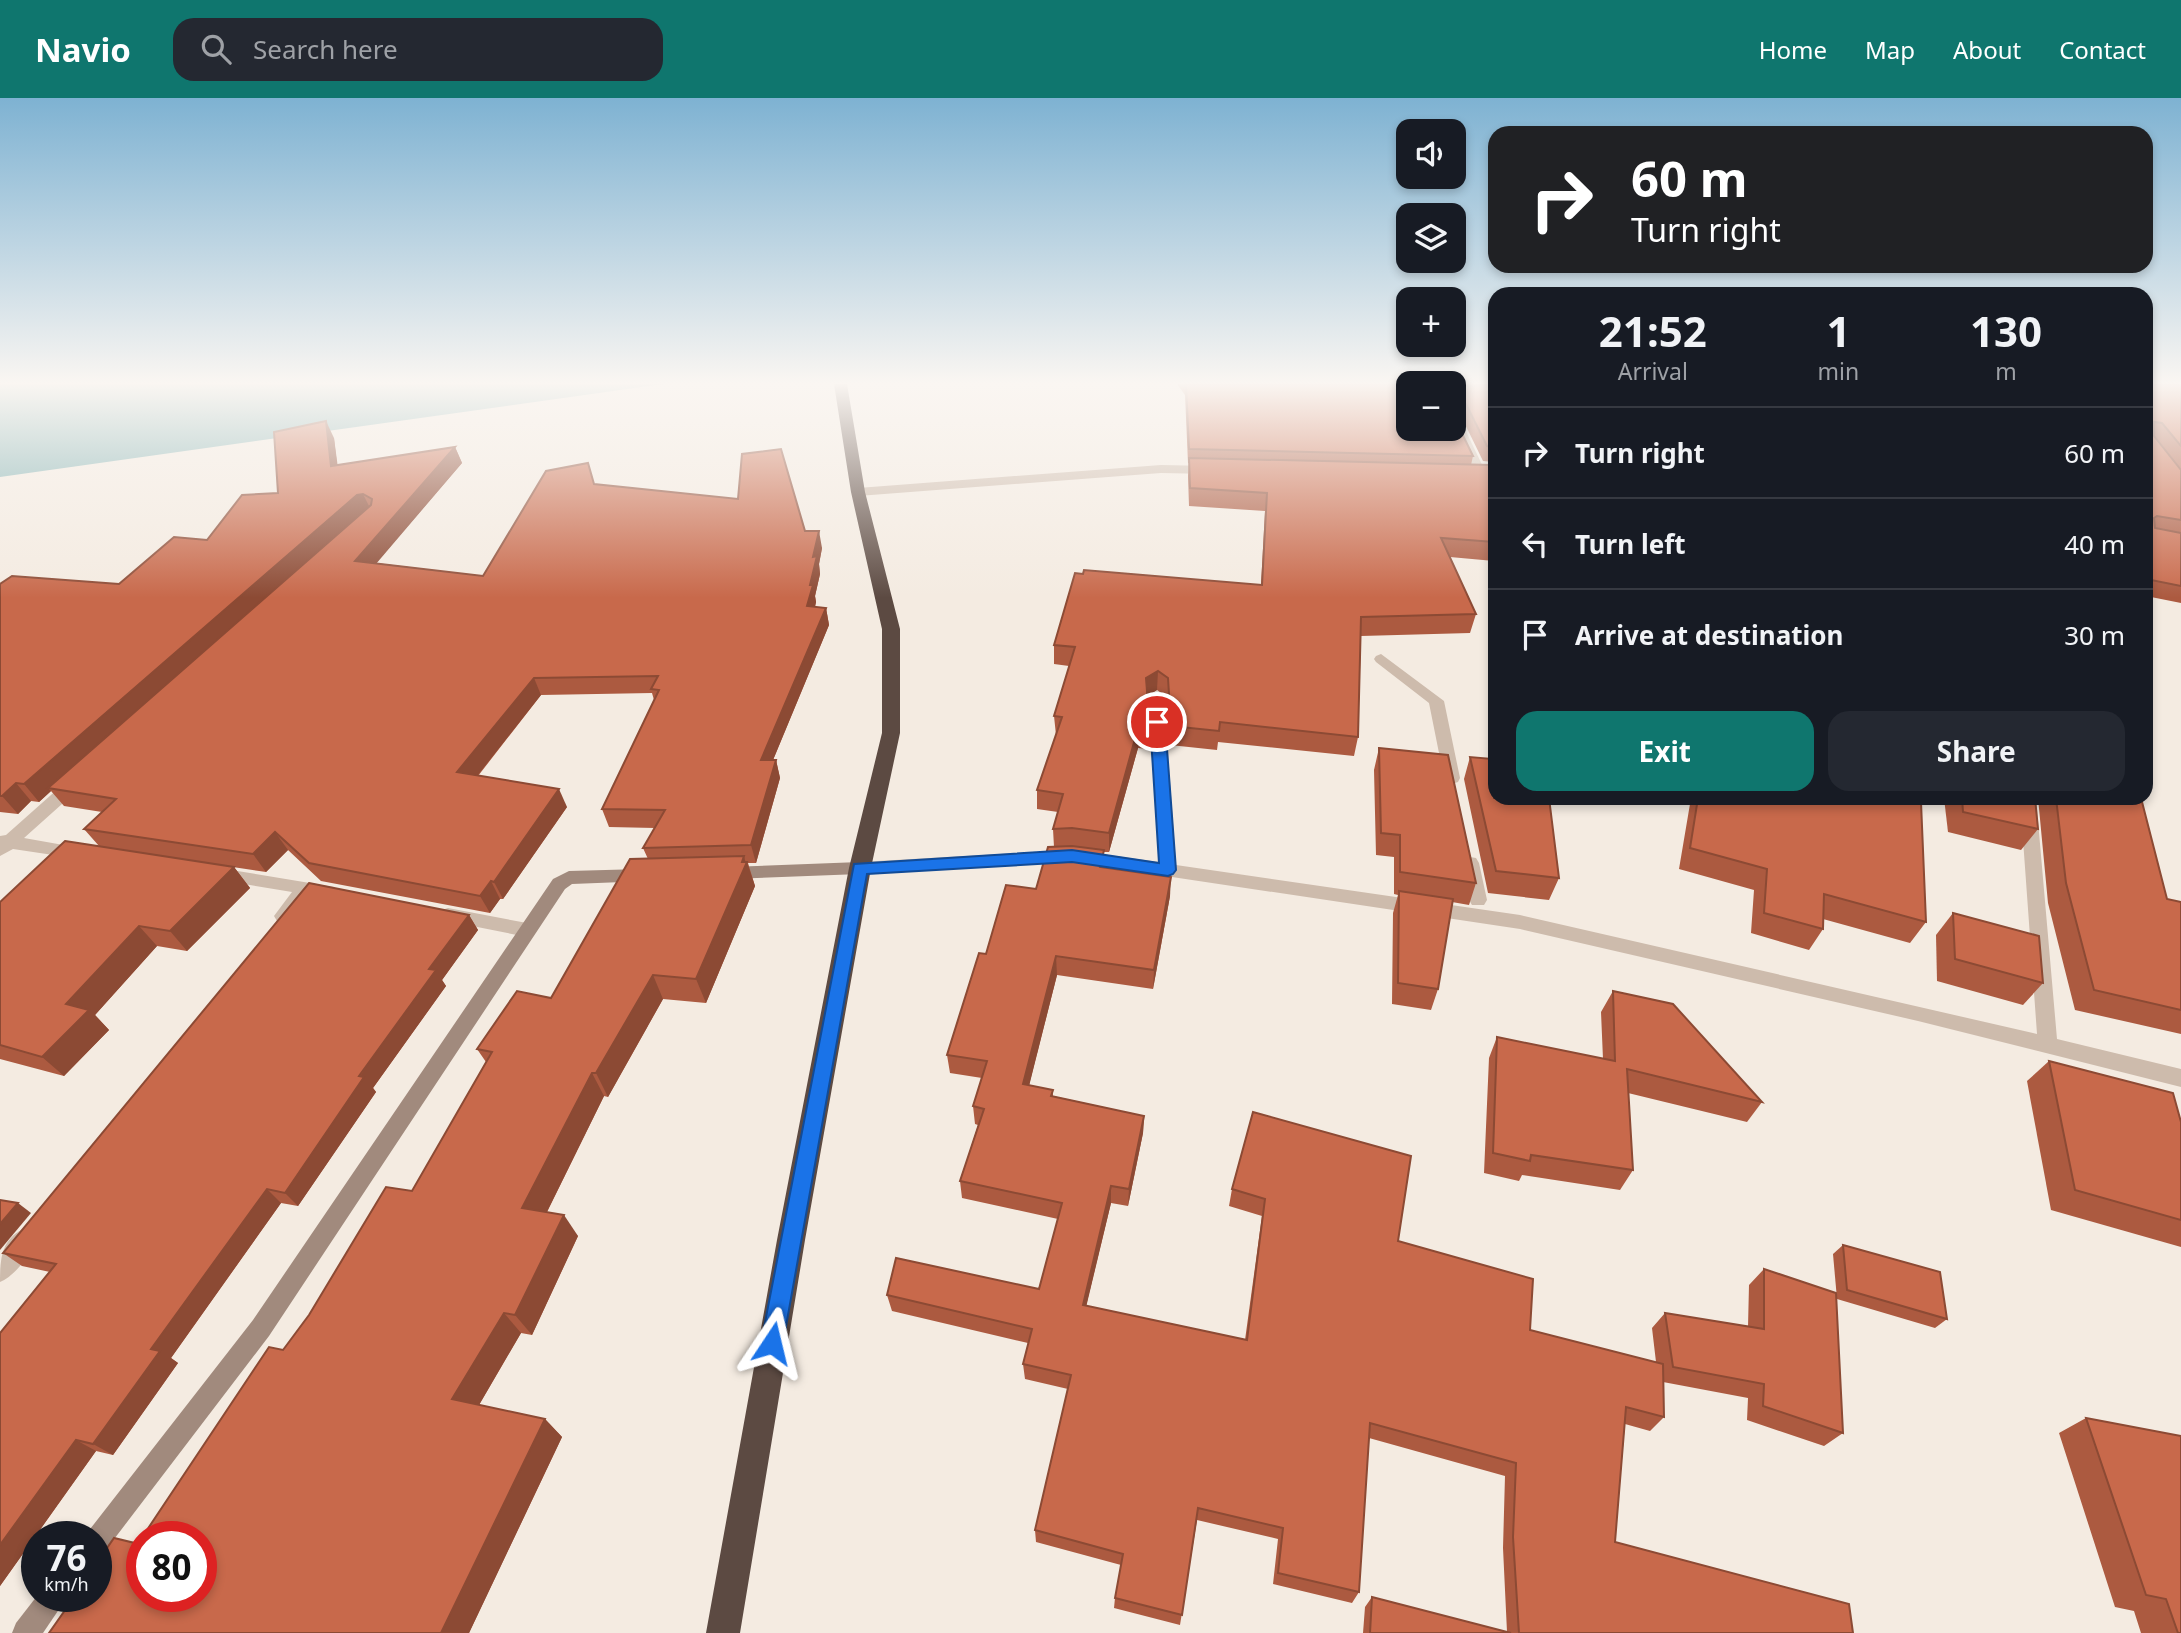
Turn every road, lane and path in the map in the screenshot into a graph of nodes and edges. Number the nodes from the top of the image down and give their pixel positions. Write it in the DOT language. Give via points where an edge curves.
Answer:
graph roads {
  1 [pos="852,456"];
  2 [pos="1475,456"];
  3 [pos="1217,470"];
  4 [pos="1468,476"];
  5 [pos="1488,477"];
  6 [pos="858,492"];
  7 [pos="1381,659"];
  8 [pos="1156,697"];
  9 [pos="83,777"];
  10 [pos="1455,794"];
  11 [pos="2029,805"];
  12 [pos="3,844"];
  13 [pos="1466,847"];
  14 [pos="104,856"];
  15 [pos="860,868"];
  16 [pos="1168,870"];
  17 [pos="198,871"];
  18 [pos="708,873"];
  19 [pos="666,875"];
  20 [pos="305,887"];
  21 [pos="344,895"];
  22 [pos="1478,900"];
  23 [pos="423,910"];
  24 [pos="272,930"];
  25 [pos="527,930"];
  26 [pos="2048,1045"];
  27 [pos="2181,1078"];
  28 [pos="36,1228"];
  29 [pos="0,1271"];
  30 [pos="112,1521"];
  31 [pos="42,1612"];
  32 [pos="26,1633"];
  33 [pos="723,1633"];
  1 -- 6 [label="highway"];
  2 -- 5 [label="street"];
  3 -- 6 [label="street" via="1161,469"];
  4 -- 5 [label="street"];
  6 -- 15 [label="highway" via="891,629 891,733"];
  7 -- 10 [label="street" via="1436,701"];
  8 -- 16 [label="street"];
  9 -- 12 [label="street"];
  11 -- 26 [label="street"];
  12 -- 14 [label="street"];
  13 -- 22 [label="street"];
  15 -- 16 [label="street" via="1072,856"];
  15 -- 18 [label="street"];
  15 -- 33 [label="highway"];
  16 -- 26 [label="street" via="1520,922"];
  17 -- 20 [label="street"];
  19 -- 25 [label="street" via="569,878 559,884"];
  20 -- 21 [label="street"];
  20 -- 24 [label="street"];
  23 -- 25 [label="street"];
  25 -- 30 [label="street" via="261,1328"];
  26 -- 27 [label="street"];
  28 -- 29 [label="street"];
  31 -- 32 [label="street"];
}
